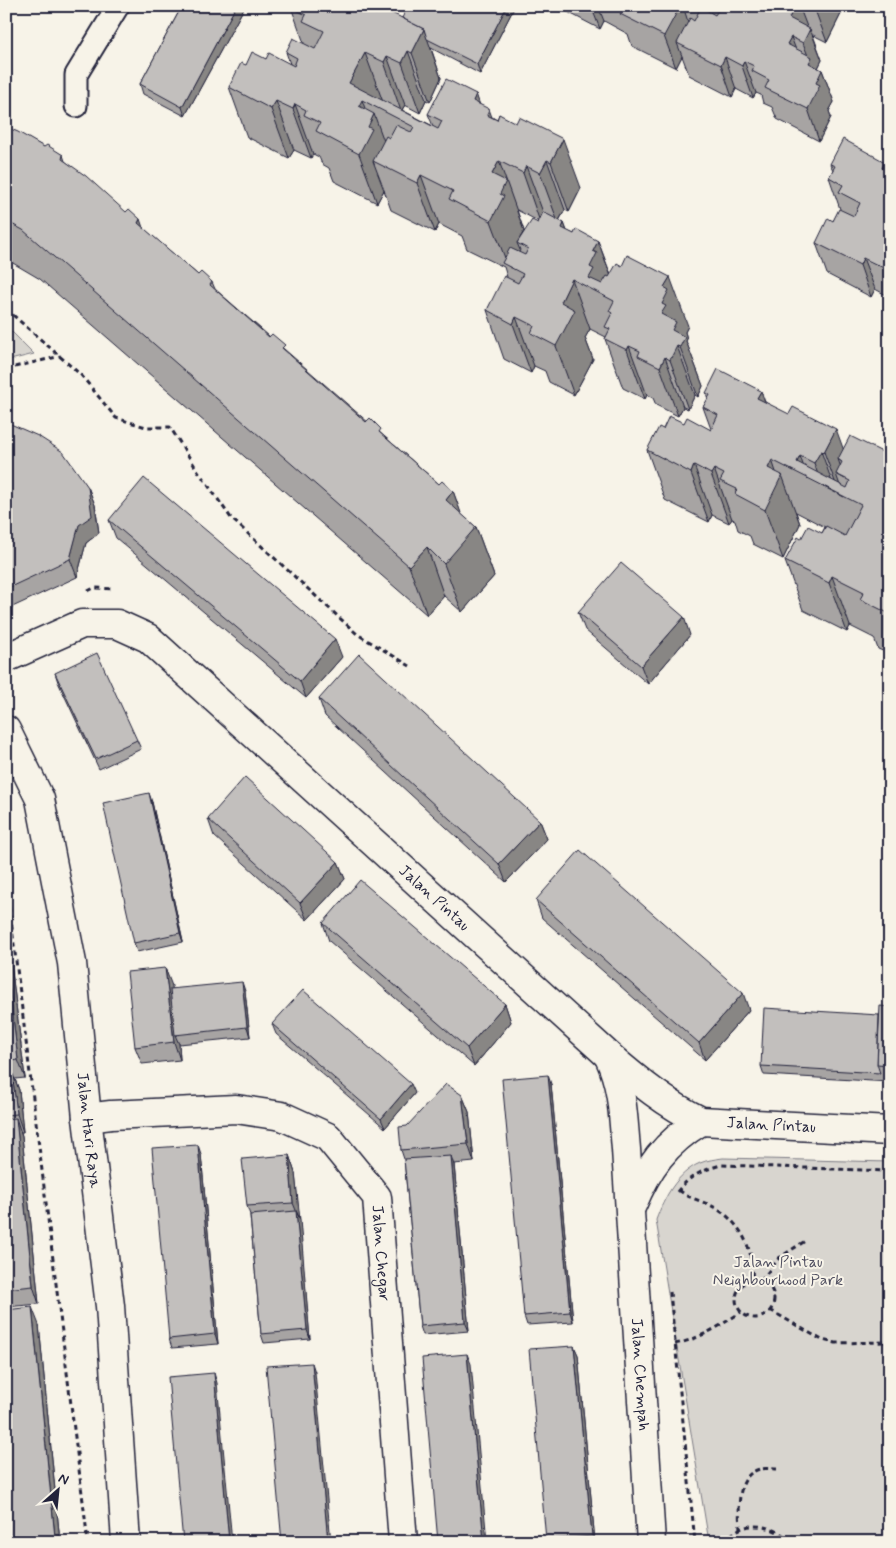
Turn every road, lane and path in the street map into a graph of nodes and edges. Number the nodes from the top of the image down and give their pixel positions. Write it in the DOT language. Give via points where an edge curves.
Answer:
graph roads {
  1 [pos="118,6"];
  2 [pos="76,106"];
  3 [pos="6,309"];
  4 [pos="61,356"];
  5 [pos="6,369"];
  6 [pos="6,658"];
  7 [pos="410,666"];
  8 [pos="6,730"];
  9 [pos="6,880"];
  10 [pos="609,1056"];
  11 [pos="87,1118"];
  12 [pos="701,1121"];
  13 [pos="890,1131"];
  14 [pos="890,1171"];
  15 [pos="679,1190"];
  16 [pos="675,1196"];
  17 [pos="631,1208"];
  18 [pos="806,1241"];
  19 [pos="752,1280"];
  20 [pos="761,1281"];
  21 [pos="890,1286"];
  22 [pos="670,1289"];
  23 [pos="770,1310"];
  24 [pos="741,1312"];
  25 [pos="889,1342"];
  26 [pos="675,1344"];
  27 [pos="639,1348"];
  28 [pos="887,1428"];
  29 [pos="777,1470"];
  30 [pos="740,1529"];
  31 [pos="88,1542"];
  32 [pos="126,1542"];
  33 [pos="404,1542"];
  34 [pos="651,1542"];
  35 [pos="694,1542"];
  36 [pos="724,1542"];
  37 [pos="792,1542"];
  1 -- 2 [label="lane" via="76,75"];
  3 -- 4 [label="path"];
  4 -- 5 [label="path"];
  4 -- 7 [label="path" via="116,418 146,427 170,427 231,518 358,634"];
  6 -- 10 [label="street, Jalan Pintau" via="82,624 117,624 148,638"];
  8 -- 11 [label="street, Jalan Hari Raya" via="40,799 72,962"];
  9 -- 31 [label="path"];
  10 -- 12 [label="street, Jalan Pintau" via="645,1087"];
  10 -- 17 [label="street, Jalan Chempah" via="621,1091"];
  11 -- 32 [label="street, Jalan Hari Raya" via="110,1306"];
  11 -- 33 [label="street, Jalan Chegar" via="111,1114 236,1109 282,1116 328,1137 376,1197"];
  12 -- 13 [label="street, Jalan Pintau"];
  12 -- 17 [label="street, Jalan Chempah" via="661,1152 643,1179"];
  14 -- 15 [label="path" via="721,1165 690,1177"];
  15 -- 16 [label="path"];
  15 -- 19 [label="path" via="711,1206 738,1227 749,1246"];
  17 -- 27 [label="street, Jalan Chempah"];
  18 -- 20 [label="path" via="779,1258"];
  19 -- 20 [label="path"];
  19 -- 24 [label="path" via="744,1283 737,1293"];
  20 -- 23 [label="path" via="772,1293"];
  21 -- 25 [label="path"];
  22 -- 26 [label="path"];
  23 -- 24 [label="path" via="759,1317"];
  23 -- 25 [label="path" via="822,1340"];
  24 -- 26 [label="path" via="713,1331"];
  25 -- 28 [label="path"];
  26 -- 27 [label="path"];
  26 -- 35 [label="path"];
  27 -- 34 [label="street, Jalan Chempah"];
  29 -- 30 [label="path" via="760,1469 747,1479 738,1501"];
  30 -- 36 [label="path"];
  30 -- 37 [label="path" via="754,1526 773,1530"];
}
